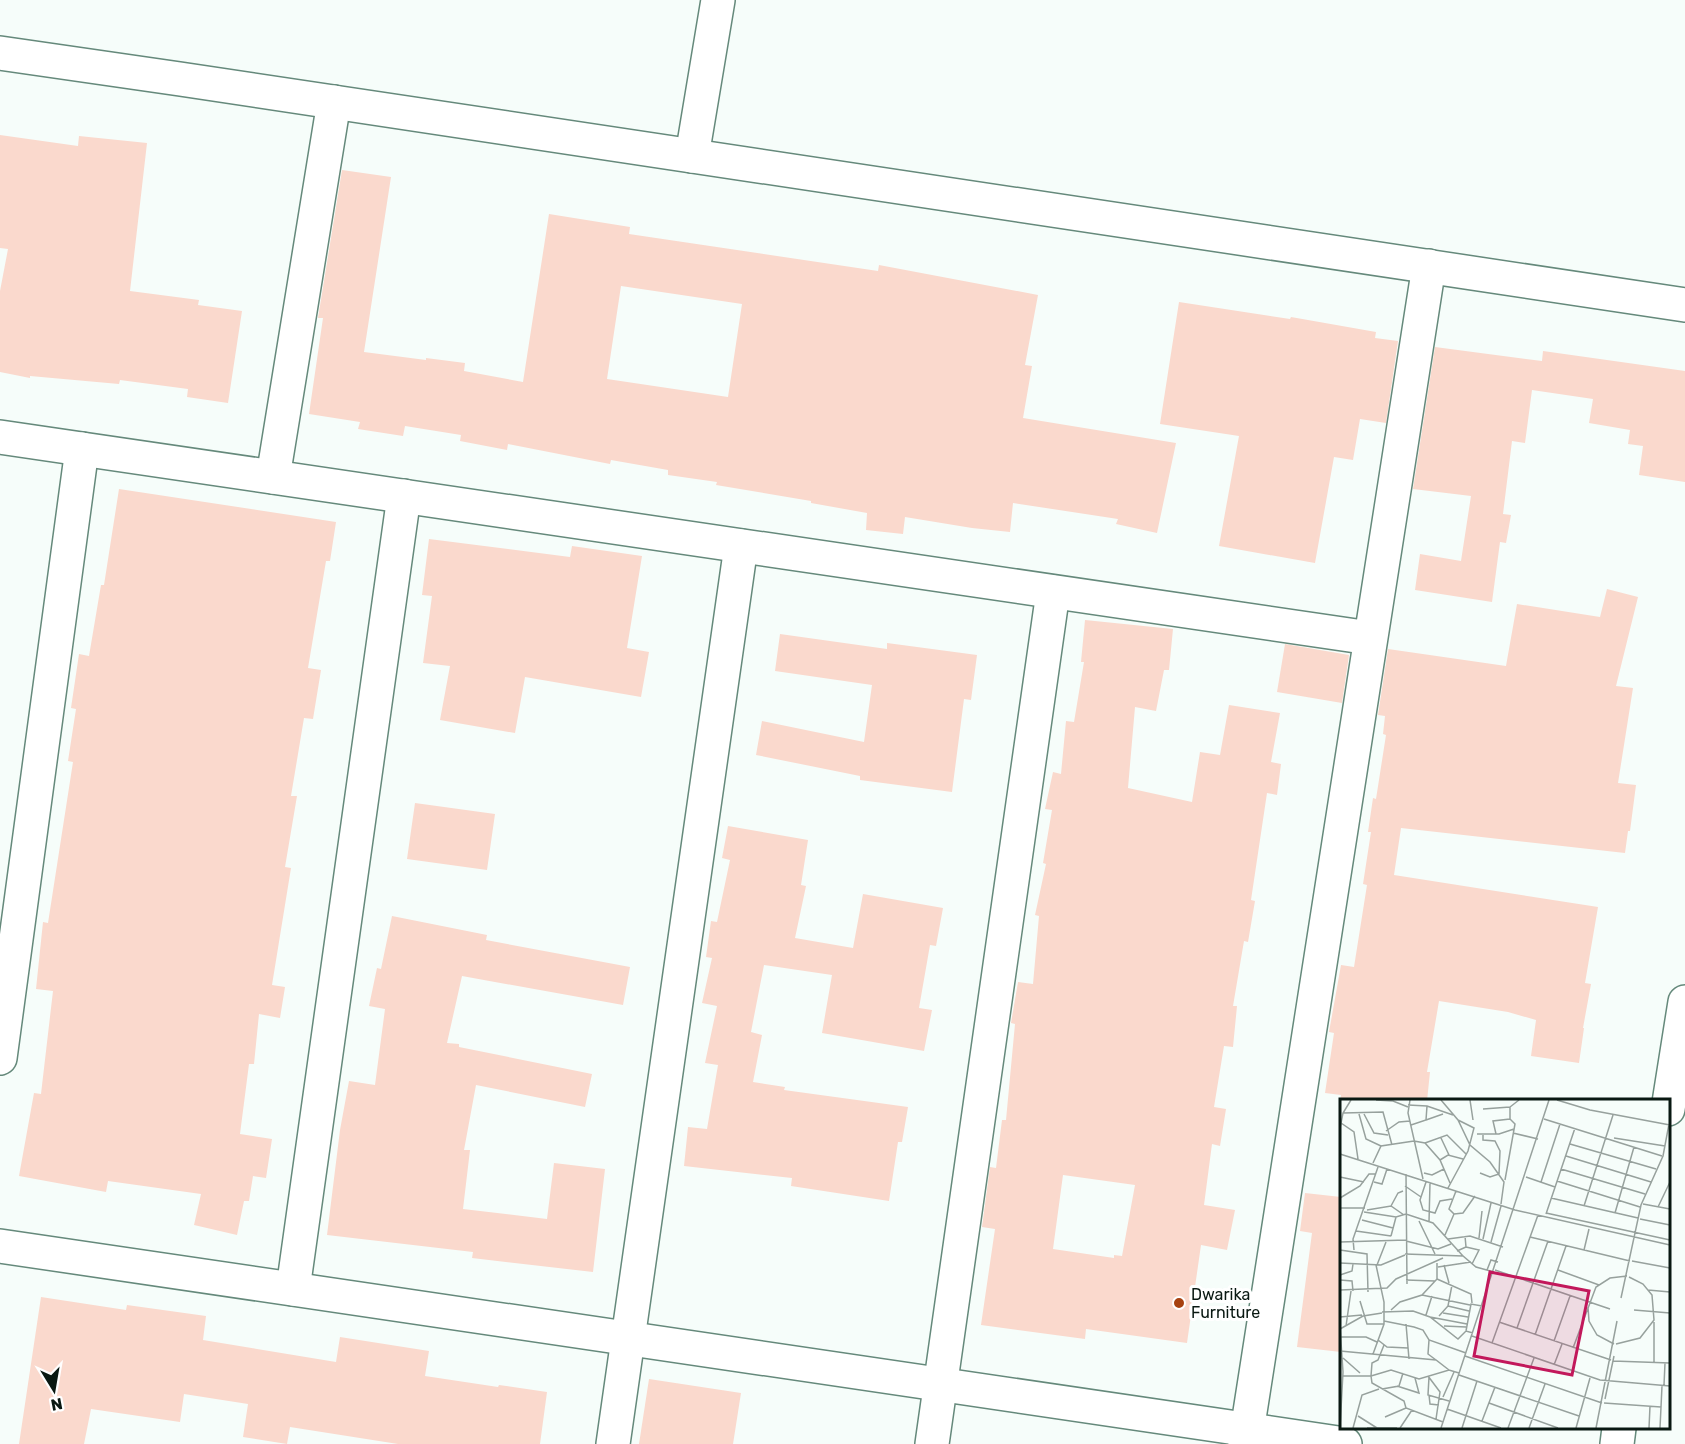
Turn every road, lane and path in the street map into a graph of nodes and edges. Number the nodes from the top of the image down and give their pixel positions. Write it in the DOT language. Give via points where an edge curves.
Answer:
graph roads {
  1 [pos="718,0"];
  2 [pos="0,53"];
  3 [pos="334,102"];
  4 [pos="692,156"];
  5 [pos="1429,266"];
  6 [pos="1685,305"];
  7 [pos="0,437"];
  8 [pos="82,449"];
  9 [pos="273,477"];
  10 [pos="404,496"];
  11 [pos="741,546"];
  12 [pos="1053,592"];
  13 [pos="1370,638"];
  14 [pos="1685,1002"];
  15 [pos="0,1058"];
  16 [pos="1670,1099"];
  17 [pos="0,1246"];
  18 [pos="293,1289"];
  19 [pos="628,1338"];
  20 [pos="941,1385"];
  21 [pos="1619,1429"];
  22 [pos="1246,1437"];
  23 [pos="613,1444"];
  24 [pos="932,1444"];
  25 [pos="1345,1444"];
  26 [pos="1617,1444"];
  1 -- 4 [label="street"];
  2 -- 3 [label="street"];
  3 -- 4 [label="street"];
  3 -- 9 [label="street"];
  4 -- 5 [label="street"];
  5 -- 6 [label="street"];
  5 -- 13 [label="street"];
  7 -- 8 [label="street"];
  8 -- 9 [label="street"];
  8 -- 15 [label="street"];
  9 -- 10 [label="street"];
  10 -- 11 [label="street"];
  10 -- 18 [label="street"];
  11 -- 12 [label="street"];
  11 -- 19 [label="street"];
  12 -- 13 [label="street"];
  12 -- 20 [label="street"];
  13 -- 22 [label="street"];
  14 -- 16 [label="street"];
  17 -- 18 [label="street"];
  18 -- 19 [label="street"];
  19 -- 20 [label="street"];
  19 -- 23 [label="street"];
  20 -- 22 [label="street"];
  20 -- 24 [label="street"];
  21 -- 26 [label="street"];
  22 -- 25 [label="street"];
}
